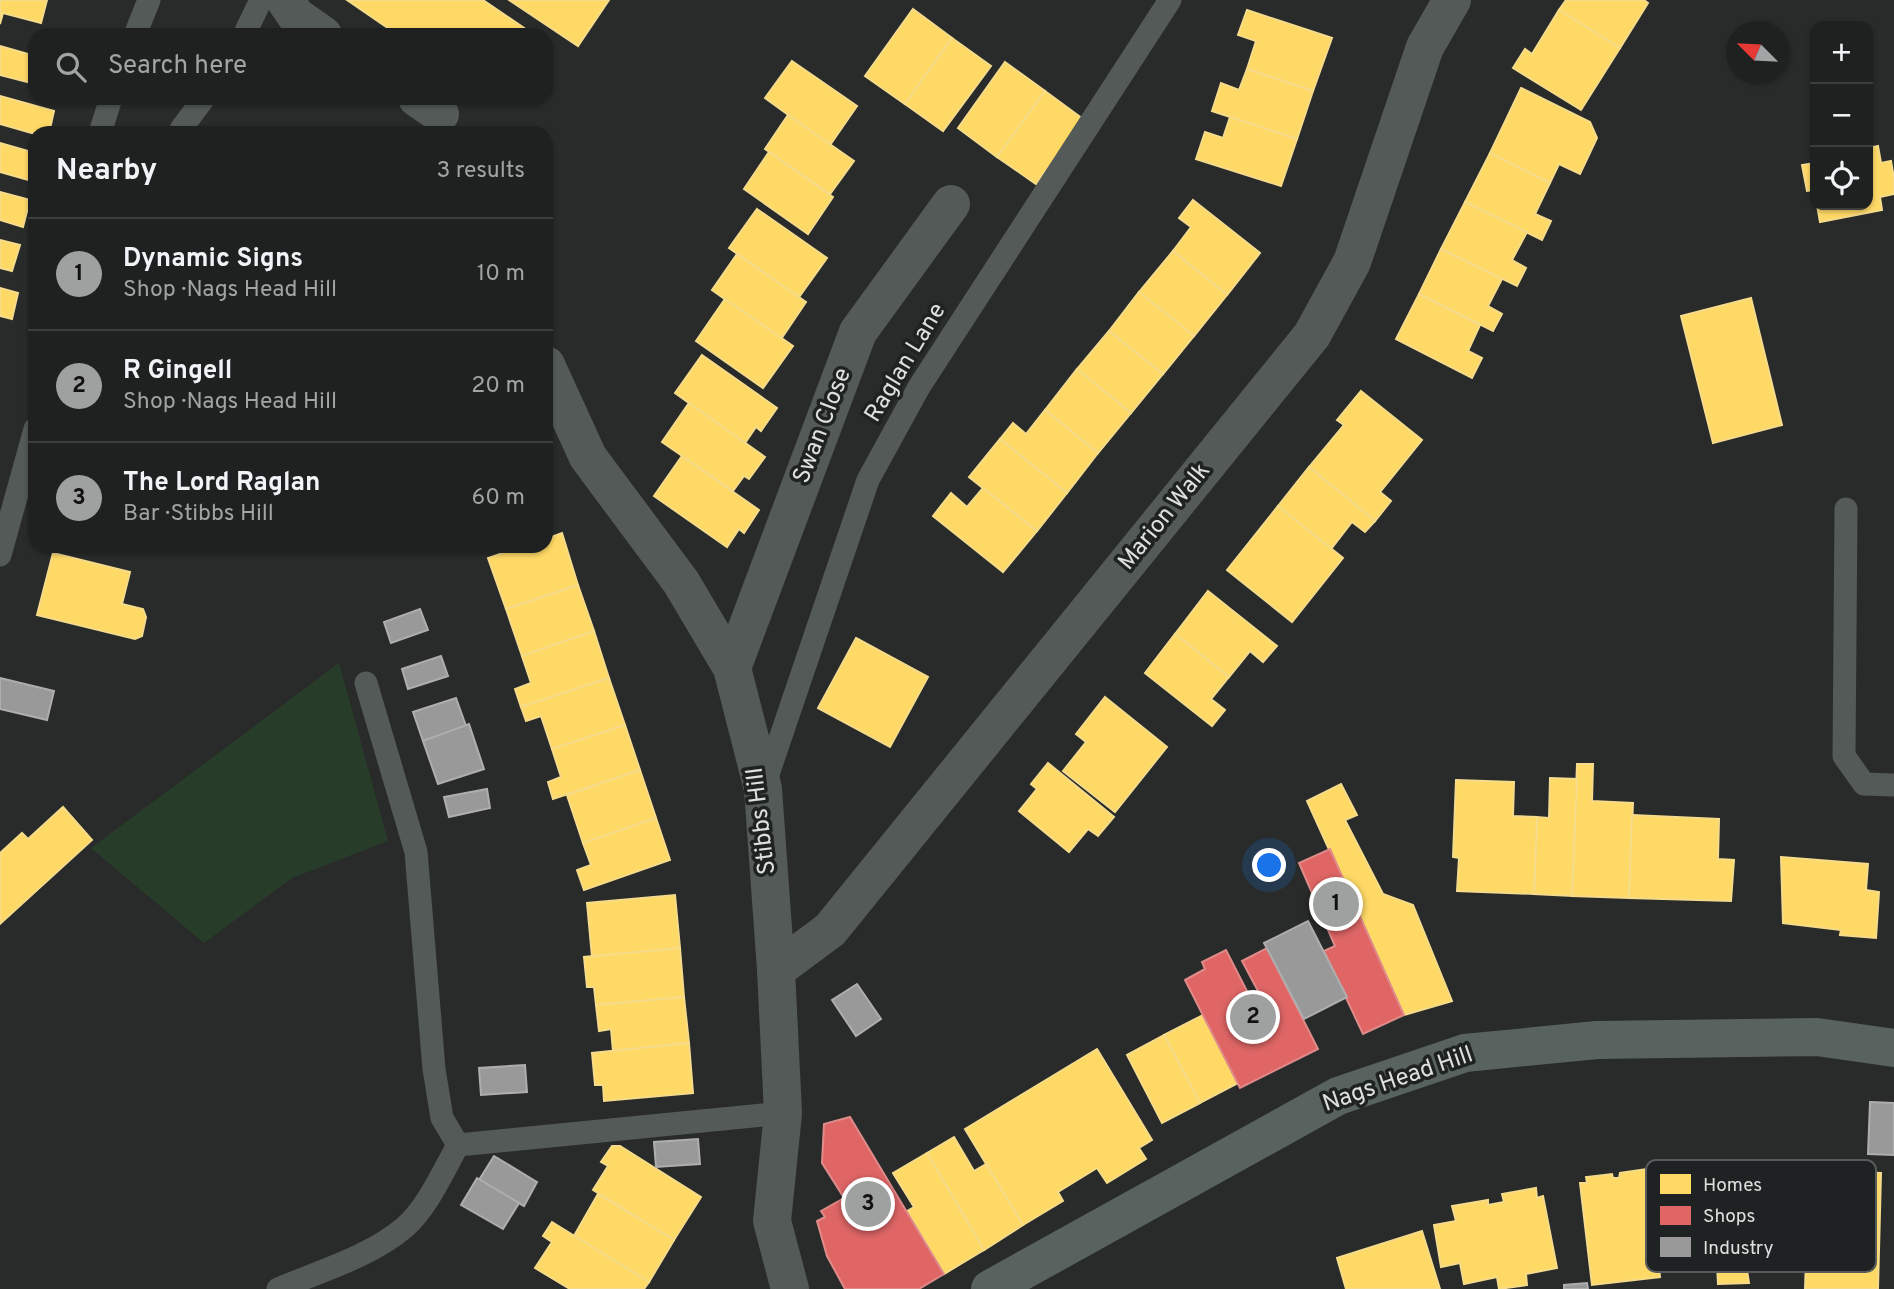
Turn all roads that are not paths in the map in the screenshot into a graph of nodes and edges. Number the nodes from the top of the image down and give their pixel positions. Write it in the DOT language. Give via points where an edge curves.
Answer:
graph roads {
  1 [pos="149,0"];
  2 [pos="261,0"];
  3 [pos="285,0"];
  4 [pos="1170,0"];
  5 [pos="1452,0"];
  6 [pos="138,28"];
  7 [pos="247,28"];
  8 [pos="313,28"];
  9 [pos="109,105"];
  10 [pos="199,105"];
  11 [pos="102,126"];
  12 [pos="183,126"];
  13 [pos="951,204"];
  14 [pos="553,380"];
  15 [pos="28,450"];
  16 [pos="1846,509"];
  17 [pos="5,520"];
  18 [pos="0,555"];
  19 [pos="732,667"];
  20 [pos="366,683"];
  21 [pos="1894,785"];
  22 [pos="763,789"];
  23 [pos="776,970"];
  24 [pos="1894,1048"];
  25 [pos="783,1113"];
  26 [pos="458,1145"];
  27 [pos="278,1289"];
  28 [pos="790,1289"];
  29 [pos="990,1289"];
  1 -- 6 [label="lane"];
  2 -- 7 [label="lane"];
  3 -- 8 [label="street" via="296,16"];
  4 -- 22 [label="lane, Raglan Lane" via="919,387 868,480"];
  5 -- 23 [label="street, Marion Walk" via="1425,47 1352,262 1312,335 830,930"];
  9 -- 11 [label="lane"];
  10 -- 12 [label="lane"];
  13 -- 19 [label="street, Swan Close" via="858,332"];
  14 -- 19 [label="street, Stibbs Hill" via="588,457 681,582"];
  15 -- 17 [label="lane"];
  16 -- 21 [label="lane" via="1844,757 1864,784"];
  17 -- 18 [label="lane"];
  19 -- 22 [label="street, Stibbs Hill"];
  20 -- 26 [label="lane" via="416,852 434,1069 442,1118"];
  22 -- 23 [label="street, Stibbs Hill"];
  23 -- 25 [label="street, Stibbs Hill"];
  24 -- 29 [label="main road, Nags Head Hill" via="1817,1037 1597,1040 1465,1053 1338,1096"];
  25 -- 26 [label="lane"];
  25 -- 28 [label="street, Stibbs Hill" via="772,1221"];
  26 -- 27 [label="lane" via="406,1226 367,1251"];
}
